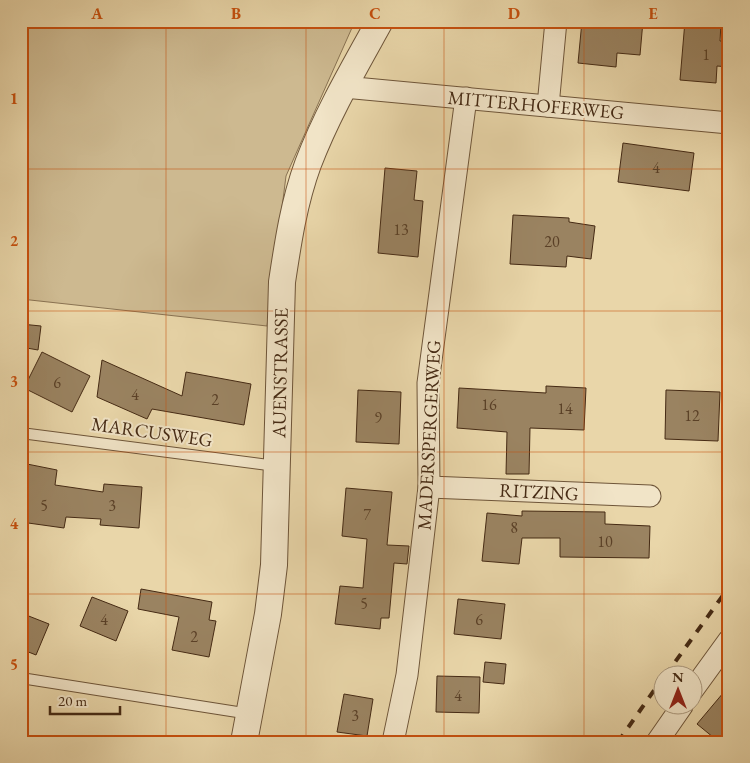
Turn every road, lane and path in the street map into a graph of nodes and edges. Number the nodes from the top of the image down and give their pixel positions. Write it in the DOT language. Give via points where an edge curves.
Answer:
graph roads {
  1 [pos="380,21"];
  2 [pos="556,21"];
  3 [pos="344,87"];
  4 [pos="466,98"];
  5 [pos="548,106"];
  6 [pos="729,123"];
  7 [pos="21,433"];
  8 [pos="278,467"];
  9 [pos="429,487"];
  10 [pos="650,496"];
  11 [pos="726,650"];
  12 [pos="21,678"];
  13 [pos="702,679"];
  14 [pos="250,714"];
  15 [pos="675,716"];
  16 [pos="244,742"];
  17 [pos="393,742"];
  18 [pos="657,742"];
  1 -- 3 [label="street, AUENSTRASSE"];
  2 -- 5 [label="street"];
  3 -- 4 [label="street, MITTERHOFERWEG"];
  3 -- 8 [label="street, AUENSTRASSE" via="308,165 288,236 282,282"];
  4 -- 5 [label="street, MITTERHOFERWEG"];
  4 -- 9 [label="street, MADERSPERGERWEG" via="428,383"];
  5 -- 6 [label="street, MITTERHOFERWEG"];
  7 -- 8 [label="lane, MARCUSWEG"];
  8 -- 14 [label="street, AUENSTRASSE" via="274,565"];
  9 -- 10 [label="street, RITZING"];
  9 -- 17 [label="street, MADERSPERGERWEG" via="407,675"];
  11 -- 13 [label="street"];
  12 -- 14 [label="lane"];
  14 -- 16 [label="street, AUENSTRASSE"];
  15 -- 18 [label="street"];
}
